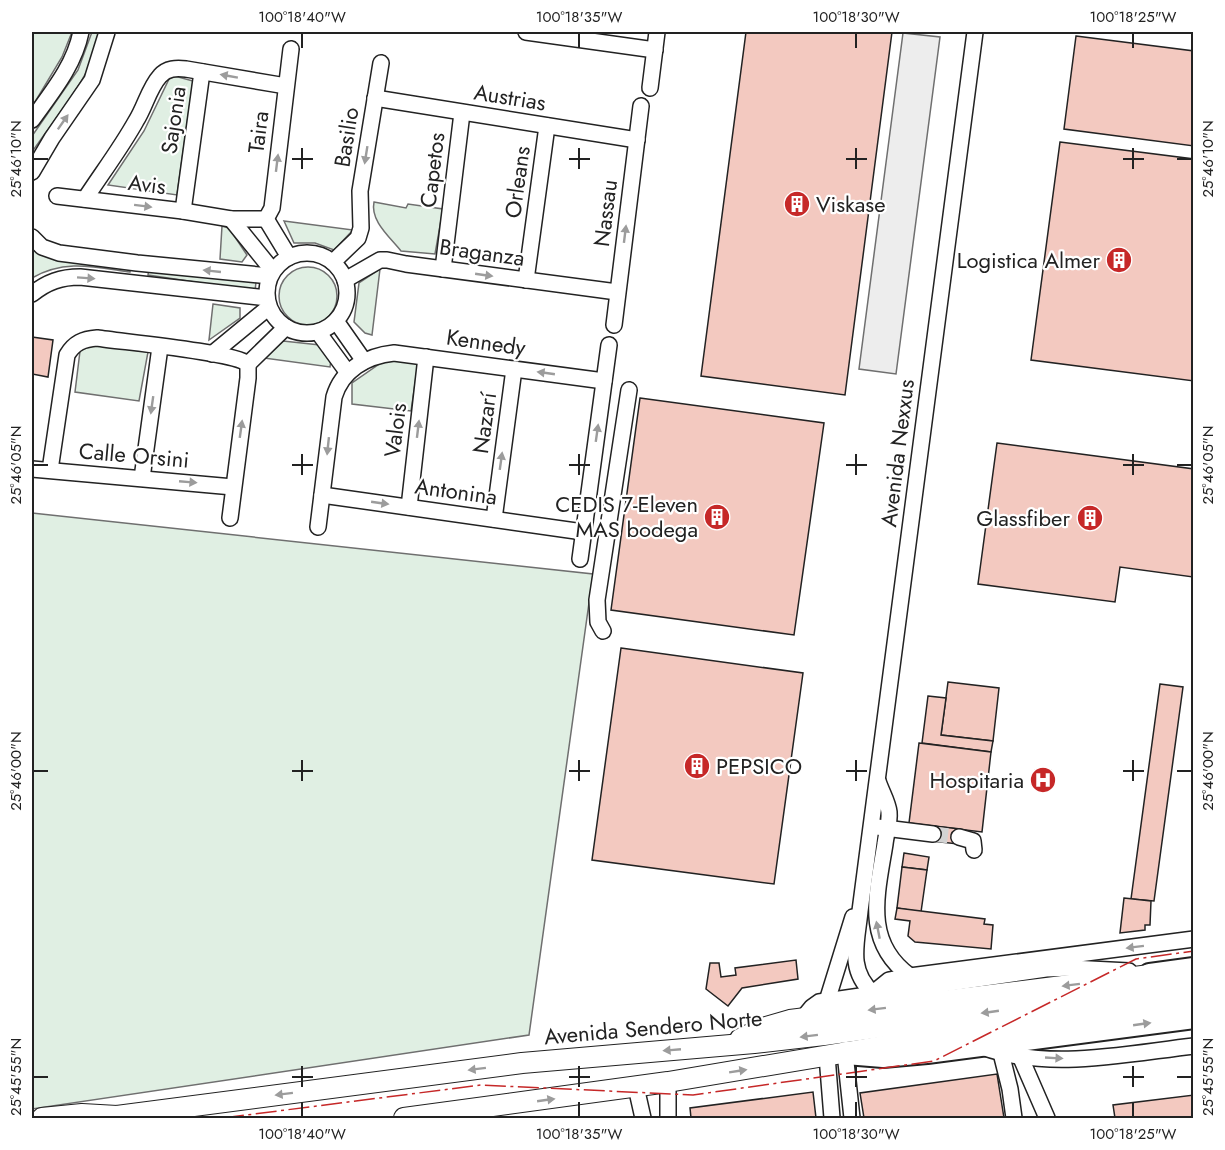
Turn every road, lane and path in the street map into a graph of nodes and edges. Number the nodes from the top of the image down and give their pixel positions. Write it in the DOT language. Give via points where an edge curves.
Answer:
graph roads {
  1 [pos="81,32"];
  2 [pos="107,32"];
  3 [pos="526,32"];
  4 [pos="657,32"];
  5 [pos="975,32"];
  6 [pos="291,50"];
  7 [pos="655,50"];
  8 [pos="381,63"];
  9 [pos="202,72"];
  10 [pos="286,86"];
  11 [pos="650,88"];
  12 [pos="375,98"];
  13 [pos="641,106"];
  14 [pos="462,112"];
  15 [pos="32,120"];
  16 [pos="548,126"];
  17 [pos="637,141"];
  18 [pos="32,172"];
  19 [pos="57,196"];
  20 [pos="85,199"];
  21 [pos="183,211"];
  22 [pos="231,219"];
  23 [pos="266,219"];
  24 [pos="32,237"];
  25 [pos="289,257"];
  26 [pos="333,262"];
  27 [pos="137,263"];
  28 [pos="443,269"];
  29 [pos="271,274"];
  30 [pos="345,280"];
  31 [pos="526,280"];
  32 [pos="135,282"];
  33 [pos="617,292"];
  34 [pos="32,294"];
  35 [pos="268,303"];
  36 [pos="336,321"];
  37 [pos="614,325"];
  38 [pos="286,327"];
  39 [pos="318,332"];
  40 [pos="609,345"];
  41 [pos="160,347"];
  42 [pos="212,354"];
  43 [pos="426,357"];
  44 [pos="364,361"];
  45 [pos="248,364"];
  46 [pos="514,369"];
  47 [pos="348,373"];
  48 [pos="603,381"];
  49 [pos="629,390"];
  50 [pos="32,469"];
  51 [pos="50,470"];
  52 [pos="142,478"];
  53 [pos="234,487"];
  54 [pos="322,495"];
  55 [pos="409,507"];
  56 [pos="230,518"];
  57 [pos="494,519"];
  58 [pos="318,527"];
  59 [pos="583,532"];
  60 [pos="580,560"];
  61 [pos="603,631"];
  62 [pos="877,779"];
  63 [pos="871,826"];
  64 [pos="887,828"];
  65 [pos="933,834"];
  66 [pos="959,837"];
  67 [pos="974,850"];
  68 [pos="864,880"];
  69 [pos="1194,939"];
  70 [pos="1194,969"];
  71 [pos="1150,975"];
  72 [pos="910,976"];
  73 [pos="1194,983"];
  74 [pos="873,993"];
  75 [pos="1194,997"];
  76 [pos="827,1001"];
  77 [pos="1194,1017"];
  78 [pos="803,1018"];
  79 [pos="931,1029"];
  80 [pos="730,1045"];
  81 [pos="1194,1046"];
  82 [pos="1002,1048"];
  83 [pos="839,1054"];
  84 [pos="668,1082"];
  85 [pos="636,1087"];
  86 [pos="114,1118"];
  87 [pos="42,1119"];
  88 [pos="404,1119"];
  89 [pos="643,1119"];
  90 [pos="668,1119"];
  91 [pos="832,1119"];
  92 [pos="852,1119"];
  93 [pos="1014,1119"];
  94 [pos="1047,1119"];
  1 -- 15 [label="street" via="60,81"];
  18 -- 2 [label="street, one-way" via="93,77"];
  3 -- 7 [label="street"];
  4 -- 7 [label="street"];
  5 -- 62 [label="street, Avenida Nexxus"];
  6 -- 10 [label="street, Taira"];
  7 -- 11 [label="street"];
  8 -- 12 [label="street, Basilio"];
  10 -- 9 [label="street, one-way"];
  9 -- 20 [label="street" via="174,68 160,76 137,120"];
  9 -- 21 [label="street, Sajonia"];
  23 -- 10 [label="street, Taira, one-way" via="272,208"];
  12 -- 14 [label="street, Austrias"];
  12 -- 26 [label="street, Basilio, one-way" via="360,191 361,228 358,238"];
  13 -- 17 [label="street, Nassau"];
  14 -- 16 [label="street, Austrias"];
  14 -- 28 [label="street, Capetos"];
  16 -- 17 [label="street, Austrias"];
  16 -- 31 [label="street, Orleans"];
  33 -- 17 [label="street, Nassau, one-way"];
  19 -- 20 [label="street, Avis"];
  20 -- 21 [label="street, Avis, one-way"];
  21 -- 22 [label="street, Avis"];
  22 -- 23 [label="street, Avis"];
  22 -- 29 [label="street"];
  23 -- 25 [label="street"];
  24 -- 27 [label="street" via="42,247 58,253"];
  25 -- 26 [label="street" via="311,253"];
  25 -- 29 [label="street"];
  26 -- 30 [label="street"];
  29 -- 27 [label="street, one-way"];
  27 -- 32 [label="street"];
  28 -- 30 [label="street, Braganza" via="380,260"];
  28 -- 31 [label="street, Braganza, one-way"];
  29 -- 35 [label="street"];
  30 -- 36 [label="street" via="348,294"];
  31 -- 33 [label="street, Braganza"];
  34 -- 32 [label="street, one-way" via="61,278"];
  32 -- 35 [label="street"];
  33 -- 37 [label="street, Nassau"];
  35 -- 38 [label="street"];
  35 -- 42 [label="street"];
  36 -- 39 [label="street"];
  36 -- 44 [label="street"];
  38 -- 39 [label="street" via="296,332"];
  38 -- 45 [label="street"];
  39 -- 47 [label="street"];
  40 -- 48 [label="street"];
  41 -- 42 [label="street"];
  41 -- 51 [label="street" via="97,338 88,338 72,347 63,371"];
  41 -- 52 [label="street, one-way"];
  42 -- 45 [label="street"];
  43 -- 44 [label="street, Kennedy" via="394,353"];
  43 -- 46 [label="street, Kennedy"];
  55 -- 43 [label="street, Valois, one-way"];
  44 -- 47 [label="street, Kennedy"];
  53 -- 45 [label="street, one-way"];
  48 -- 46 [label="street, Kennedy, one-way"];
  57 -- 46 [label="street, Nazarí, one-way"];
  47 -- 54 [label="street, Kennedy, one-way" via="334,397"];
  59 -- 48 [label="street, one-way"];
  49 -- 61 [label="street" via="597,600 598,622"];
  50 -- 51 [label="street, Calle Orsini"];
  51 -- 52 [label="street, Calle Orsini"];
  52 -- 53 [label="street, Calle Orsini, one-way"];
  53 -- 56 [label="street"];
  54 -- 55 [label="street, Antonina, one-way"];
  54 -- 58 [label="street"];
  55 -- 57 [label="street, Antonina"];
  57 -- 59 [label="street, Antonina"];
  59 -- 60 [label="street"];
  62 -- 63 [label="street, Avenida Nexxus"];
  62 -- 64 [label="street" via="889,812"];
  63 -- 64 [label="street"];
  63 -- 68 [label="street, Avenida Nexxus"];
  64 -- 65 [label="street"];
  72 -- 64 [label="street, one-way" via="893,962 877,930 876,906"];
  66 -- 67 [label="street" via="972,839"];
  68 -- 74 [label="street" via="855,958 858,975"];
  68 -- 76 [label="street"];
  69 -- 72 [label="street, one-way"];
  70 -- 71 [label="highway"];
  71 -- 74 [label="street" via="1046,969"];
  71 -- 78 [label="main road, one-way"];
  72 -- 74 [label="street" via="889,980"];
  73 -- 79 [label="main road, Avenida Sendero Norte, one-way"];
  74 -- 76 [label="street"];
  75 -- 79 [label="main road, Avenida Sendero Norte"];
  76 -- 78 [label="street" via="816,1004"];
  82 -- 77 [label="highway, one-way" via="1063,1034"];
  78 -- 80 [label="main road" via="771,1025"];
  79 -- 80 [label="main road, Avenida Sendero Norte, one-way"];
  79 -- 83 [label="main road, Avenida Sendero Norte"];
  80 -- 86 [label="main road, Avenida Sendero Norte, one-way" via="522,1063"];
  82 -- 81 [label="street, one-way" via="1081,1060"];
  82 -- 83 [label="highway" via="883,1056"];
  82 -- 93 [label="street"];
  82 -- 94 [label="street"];
  84 -- 83 [label="main road, Avenida Sendero Norte, one-way"];
  83 -- 91 [label="street"];
  83 -- 92 [label="street"];
  84 -- 85 [label="main road, Avenida Sendero Norte"];
  84 -- 90 [label="street"];
  88 -- 85 [label="main road, Avenida Sendero Norte, one-way"];
  85 -- 89 [label="street"];
  86 -- 87 [label="main road, Avenida Sendero Norte" via="82,1114"];
}
